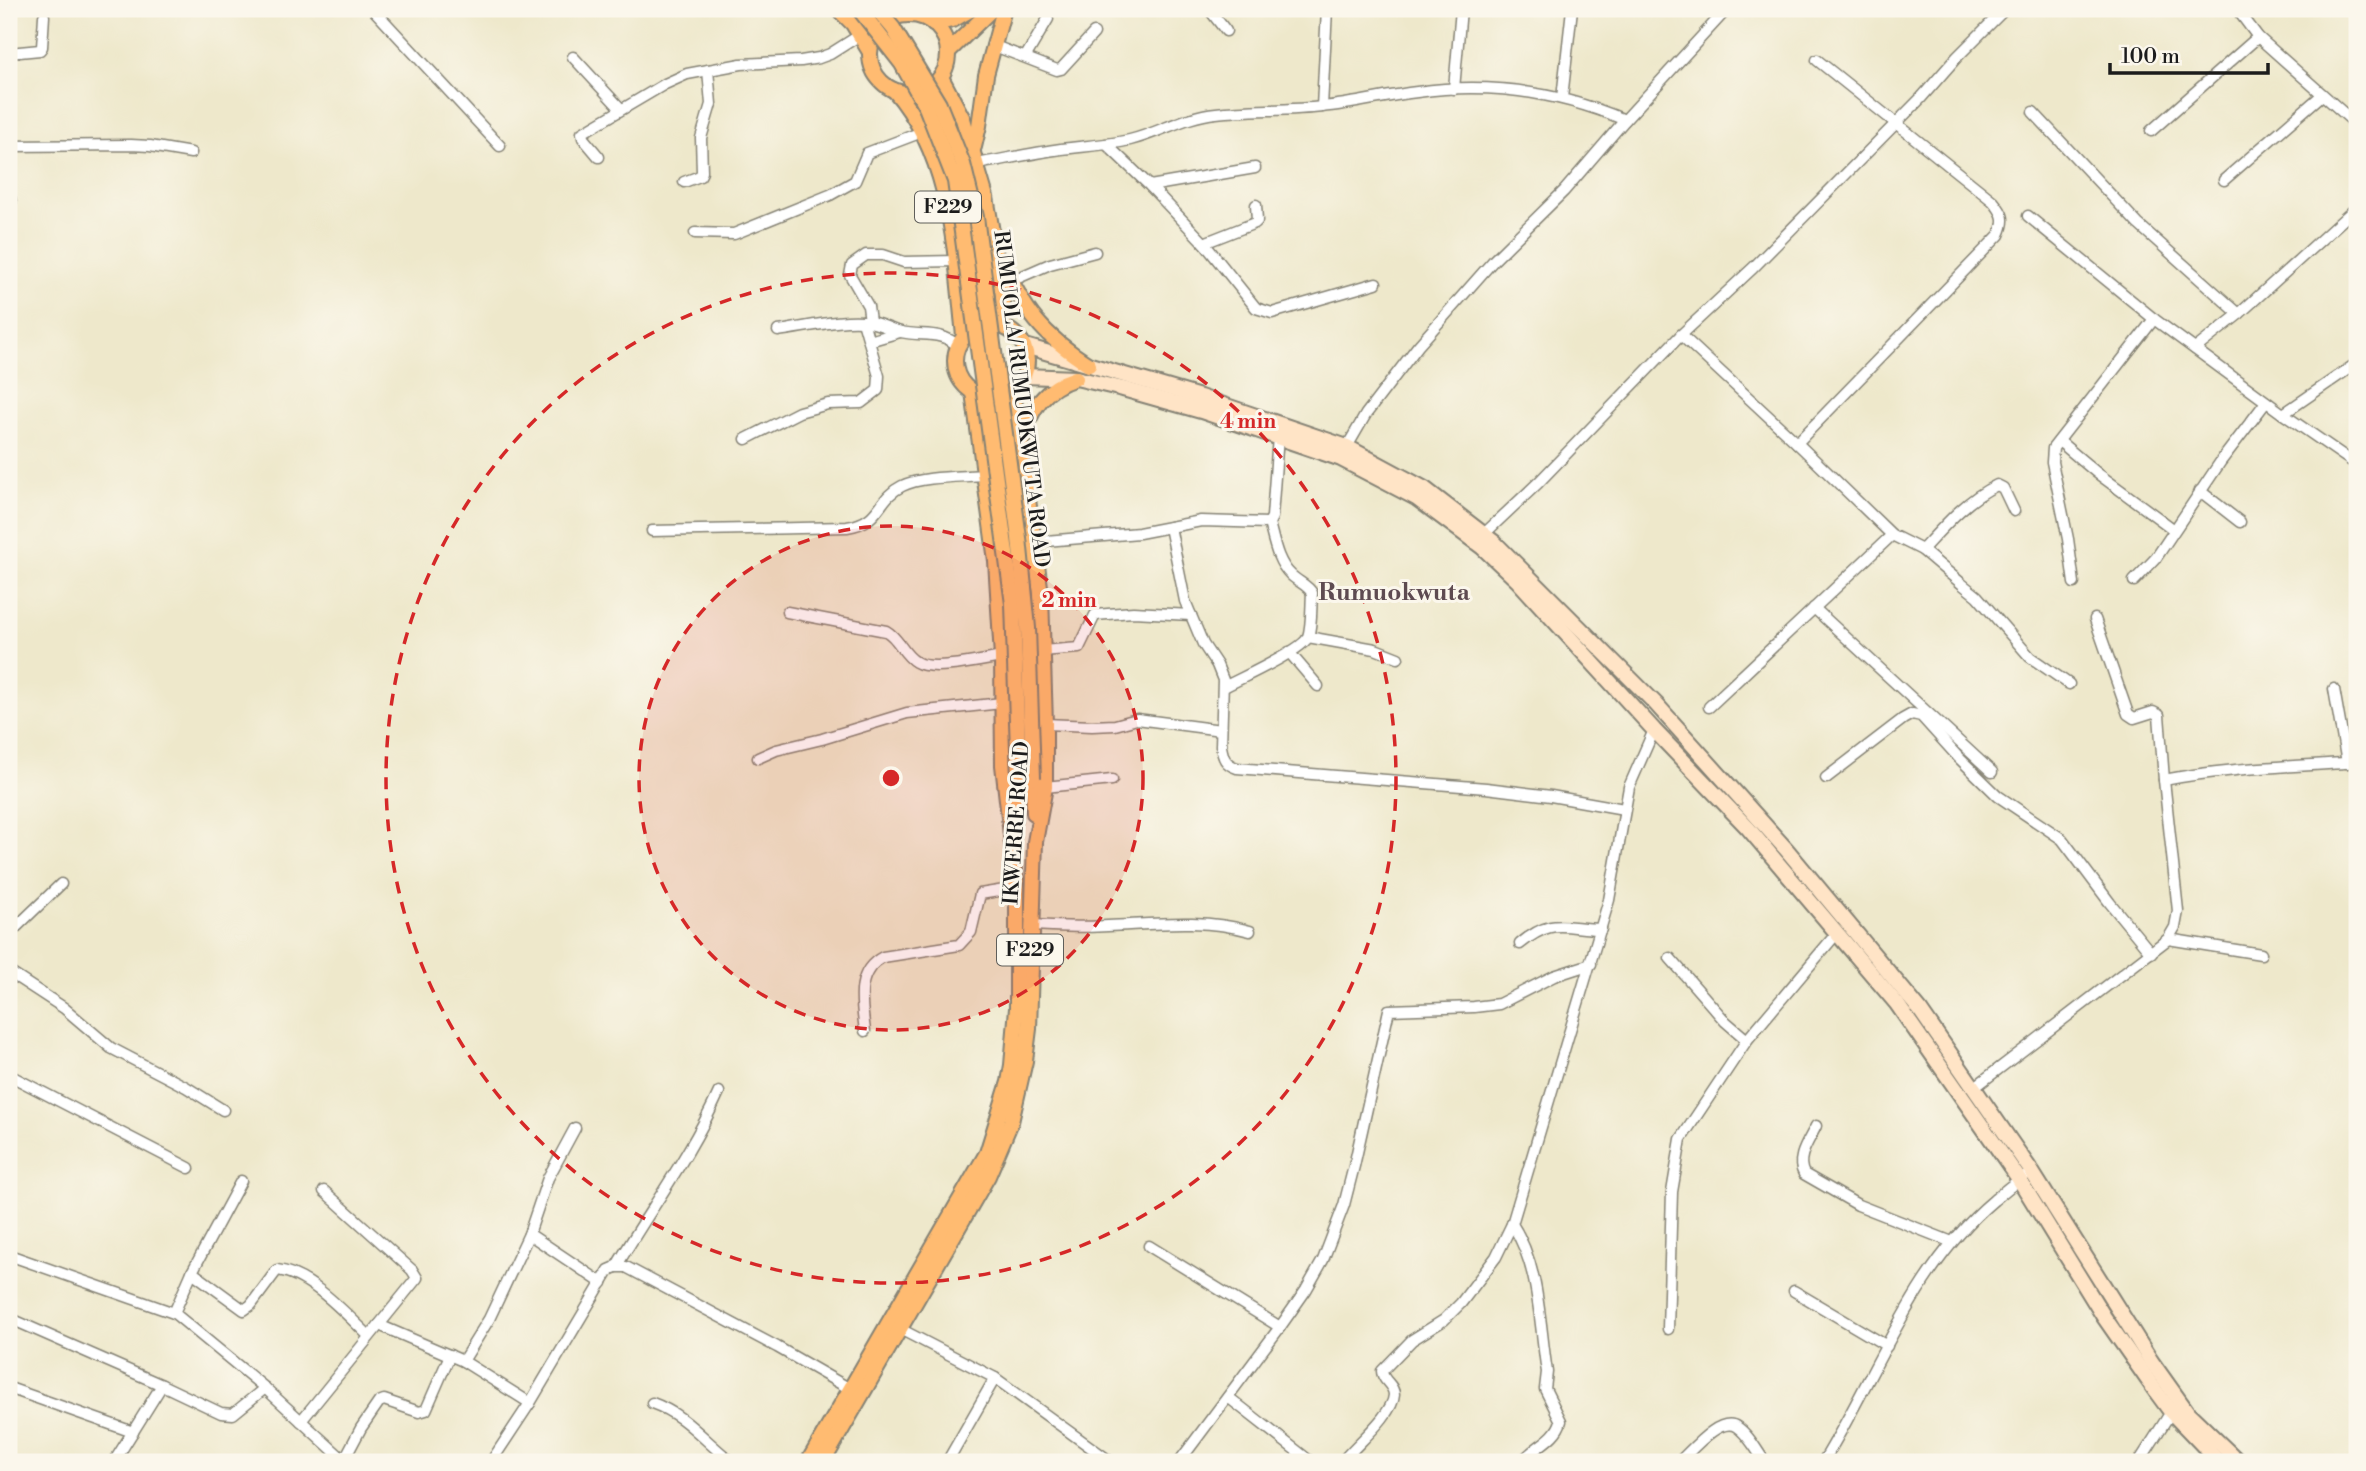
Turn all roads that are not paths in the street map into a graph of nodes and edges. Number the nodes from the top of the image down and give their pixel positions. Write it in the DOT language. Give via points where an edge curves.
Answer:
graph roads {
  1 [pos="373,9"];
  2 [pos="838,9"];
  3 [pos="859,9"];
  4 [pos="877,9"];
  5 [pos="972,9"];
  6 [pos="992,9"];
  7 [pos="1004,9"];
  8 [pos="1209,9"];
  9 [pos="1327,9"];
  10 [pos="1461,9"];
  11 [pos="1572,9"];
  12 [pos="1727,9"];
  13 [pos="2005,9"];
  14 [pos="2237,9"];
  15 [pos="894,13"];
  16 [pos="44,16"];
  17 [pos="1048,19"];
  18 [pos="933,24"];
  19 [pos="1226,31"];
  20 [pos="1094,33"];
  21 [pos="860,35"];
  22 [pos="2258,37"];
  23 [pos="992,45"];
  24 [pos="870,52"];
  25 [pos="948,52"];
  26 [pos="9,54"];
  27 [pos="1026,56"];
  28 [pos="573,57"];
  29 [pos="1817,60"];
  30 [pos="708,70"];
  31 [pos="941,77"];
  32 [pos="1454,89"];
  33 [pos="894,90"];
  34 [pos="2322,95"];
  35 [pos="1562,98"];
  36 [pos="1322,107"];
  37 [pos="621,109"];
  38 [pos="2032,113"];
  39 [pos="1625,120"];
  40 [pos="1896,121"];
  41 [pos="2357,125"];
  42 [pos="2151,131"];
  43 [pos="922,132"];
  44 [pos="1106,144"];
  45 [pos="9,146"];
  46 [pos="500,146"];
  47 [pos="974,149"];
  48 [pos="191,153"];
  49 [pos="599,157"];
  50 [pos="977,164"];
  51 [pos="1255,168"];
  52 [pos="2224,180"];
  53 [pos="684,182"];
  54 [pos="1150,186"];
  55 [pos="9,194"];
  56 [pos="1256,205"];
  57 [pos="2357,207"];
  58 [pos="9,208"];
  59 [pos="2028,216"];
  60 [pos="695,233"];
  61 [pos="993,240"];
  62 [pos="1204,243"];
  63 [pos="1095,252"];
  64 [pos="956,261"];
  65 [pos="1012,281"];
  66 [pos="1376,283"];
  67 [pos="2239,314"];
  68 [pos="2154,319"];
  69 [pos="866,321"];
  70 [pos="1003,327"];
  71 [pos="778,331"];
  72 [pos="900,332"];
  73 [pos="1681,335"];
  74 [pos="869,341"];
  75 [pos="961,341"];
  76 [pos="1025,346"];
  77 [pos="2195,349"];
  78 [pos="2357,363"];
  79 [pos="1088,365"];
  80 [pos="1025,376"];
  81 [pos="1076,378"];
  82 [pos="1013,390"];
  83 [pos="973,392"];
  84 [pos="2266,402"];
  85 [pos="2283,414"];
  86 [pos="1278,436"];
  87 [pos="746,439"];
  88 [pos="2059,441"];
  89 [pos="1797,443"];
  90 [pos="1020,448"];
  91 [pos="1344,453"];
  92 [pos="2356,464"];
  93 [pos="984,475"];
  94 [pos="2200,491"];
  95 [pos="2014,511"];
  96 [pos="2240,522"];
  97 [pos="1269,523"];
  98 [pos="1170,527"];
  99 [pos="2173,529"];
  100 [pos="652,531"];
  101 [pos="1484,534"];
  102 [pos="1892,535"];
  103 [pos="1034,542"];
  104 [pos="1922,550"];
  105 [pos="2134,581"];
  106 [pos="2074,583"];
  107 [pos="1814,608"];
  108 [pos="787,612"];
  109 [pos="1191,615"];
  110 [pos="2095,619"];
  111 [pos="1308,637"];
  112 [pos="1042,651"];
  113 [pos="1289,652"];
  114 [pos="1002,657"];
  115 [pos="1398,658"];
  116 [pos="2069,684"];
  117 [pos="1318,686"];
  118 [pos="1224,687"];
  119 [pos="2334,689"];
  120 [pos="1002,703"];
  121 [pos="1709,707"];
  122 [pos="1045,724"];
  123 [pos="1221,730"];
  124 [pos="1654,730"];
  125 [pos="758,758"];
  126 [pos="2352,763"];
  127 [pos="1992,772"];
  128 [pos="1826,778"];
  129 [pos="1112,780"];
  130 [pos="2164,780"];
  131 [pos="1032,781"];
  132 [pos="1624,809"];
  133 [pos="1013,840"];
  134 [pos="61,884"];
  135 [pos="1017,888"];
  136 [pos="1031,925"];
  137 [pos="1601,929"];
  138 [pos="1250,931"];
  139 [pos="1837,933"];
  140 [pos="9,934"];
  141 [pos="2168,939"];
  142 [pos="1520,944"];
  143 [pos="2151,953"];
  144 [pos="2260,954"];
  145 [pos="1670,958"];
  146 [pos="1591,964"];
  147 [pos="10,977"];
  148 [pos="865,1031"];
  149 [pos="1747,1040"];
  150 [pos="9,1075"];
  151 [pos="1975,1087"];
  152 [pos="719,1091"];
  153 [pos="223,1110"];
  154 [pos="1816,1126"];
  155 [pos="575,1128"];
  156 [pos="189,1168"];
  157 [pos="2026,1176"];
  158 [pos="241,1181"];
  159 [pos="324,1191"];
  160 [pos="1512,1224"];
  161 [pos="529,1234"];
  162 [pos="1952,1242"];
  163 [pos="1149,1246"];
  164 [pos="9,1255"];
  165 [pos="616,1267"];
  166 [pos="192,1272"];
  167 [pos="602,1283"];
  168 [pos="1794,1291"];
  169 [pos="174,1313"];
  170 [pos="9,1318"];
  171 [pos="379,1325"];
  172 [pos="1280,1327"];
  173 [pos="900,1329"];
  174 [pos="1668,1329"];
  175 [pos="369,1336"];
  176 [pos="1887,1346"];
  177 [pos="450,1355"];
  178 [pos="463,1361"];
  179 [pos="995,1378"];
  180 [pos="162,1385"];
  181 [pos="9,1388"];
  182 [pos="265,1388"];
  183 [pos="849,1389"];
  184 [pos="1228,1397"];
  185 [pos="530,1403"];
  186 [pos="652,1403"];
  187 [pos="2171,1412"];
  188 [pos="301,1421"];
  189 [pos="133,1432"];
  190 [pos="345,1461"];
  191 [pos="114,1462"];
  192 [pos="491,1462"];
  193 [pos="732,1462"];
  194 [pos="808,1462"];
  195 [pos="822,1462"];
  196 [pos="947,1462"];
  197 [pos="1111,1462"];
  198 [pos="1179,1462"];
  199 [pos="1311,1462"];
  200 [pos="1342,1462"];
  201 [pos="1522,1462"];
  202 [pos="1679,1462"];
  203 [pos="1765,1462"];
  204 [pos="1823,1462"];
  205 [pos="2139,1462"];
  206 [pos="2219,1462"];
  207 [pos="2239,1462"];
  1 -- 46 [label="street"];
  2 -- 21 [label="main road"];
  3 -- 131 [label="main road, RUMUOLA/ RUMUOKWUTA ROAD, bridge" via="902,64 920,96 955,181 1013,604"];
  4 -- 131 [label="main road, RUMUOLA/ RUMUOKWUTA ROAD, bridge" via="939,104 963,164 976,217 1028,628"];
  5 -- 18 [label="main road"];
  6 -- 25 [label="main road"];
  7 -- 23 [label="main road"];
  8 -- 19 [label="street"];
  9 -- 36 [label="street"];
  10 -- 32 [label="street"];
  11 -- 35 [label="street"];
  12 -- 39 [label="street"];
  13 -- 40 [label="street"];
  14 -- 22 [label="street"];
  15 -- 18 [label="main road"];
  15 -- 24 [label="main road" via="873,39"];
  16 -- 26 [label="street" via="40,50"];
  17 -- 27 [label="street"];
  18 -- 25 [label="main road" via="945,38"];
  20 -- 27 [label="street" via="1061,69"];
  21 -- 24 [label="main road"];
  21 -- 30 [label="street" via="819,58"];
  22 -- 34 [label="street"];
  22 -- 42 [label="street"];
  23 -- 27 [label="street"];
  23 -- 47 [label="main road"];
  24 -- 33 [label="main road, F229" via="877,76"];
  25 -- 31 [label="main road"];
  28 -- 37 [label="street"];
  29 -- 40 [label="street"];
  30 -- 37 [label="street" via="687,74"];
  30 -- 53 [label="street" via="710,104 701,138 702,172"];
  31 -- 33 [label="main road" via="922,91"];
  31 -- 47 [label="main road, F229"];
  32 -- 35 [label="street" via="1522,91"];
  32 -- 36 [label="street"];
  33 -- 43 [label="main road, F229"];
  34 -- 41 [label="street"];
  34 -- 52 [label="street"];
  35 -- 39 [label="street"];
  36 -- 44 [label="street" via="1216,113"];
  37 -- 49 [label="street" via="582,133"];
  38 -- 67 [label="street" via="2138,223"];
  39 -- 91 [label="street" via="1418,346 1366,414"];
  40 -- 73 [label="street"];
  40 -- 89 [label="street" via="1993,201 2005,222 1999,235"];
  43 -- 60 [label="street" via="867,153 855,181 830,194 734,234"];
  43 -- 64 [label="main road, F229" via="940,177"];
  44 -- 50 [label="street"];
  44 -- 54 [label="street"];
  45 -- 48 [label="street" via="141,145"];
  47 -- 50 [label="main road, F229"];
  50 -- 61 [label="main road, F229"];
  51 -- 54 [label="street"];
  54 -- 62 [label="street"];
  55 -- 58 [label="street"];
  56 -- 62 [label="street" via="1255,223"];
  57 -- 67 [label="street"];
  59 -- 68 [label="street"];
  61 -- 65 [label="main road"];
  61 -- 70 [label="main road, F229" via="1003,296"];
  62 -- 66 [label="street" via="1263,312"];
  63 -- 65 [label="street" via="1050,264"];
  64 -- 69 [label="street" via="904,262 875,254 857,260 850,275 868,306"];
  64 -- 75 [label="main road, F229"];
  65 -- 79 [label="main road" via="1036,322"];
  67 -- 77 [label="street"];
  68 -- 77 [label="street"];
  68 -- 88 [label="street"];
  69 -- 71 [label="street"];
  69 -- 72 [label="street"];
  69 -- 74 [label="street"];
  70 -- 75 [label="main road" via="981,326"];
  70 -- 76 [label="main road"];
  72 -- 74 [label="street"];
  72 -- 75 [label="street"];
  73 -- 89 [label="street"];
  73 -- 101 [label="street"];
  74 -- 87 [label="street" via="879,376 878,390 860,403 828,404 799,412"];
  75 -- 83 [label="main road" via="955,360 958,375"];
  76 -- 79 [label="main road"];
  76 -- 80 [label="main road"];
  77 -- 84 [label="street"];
  78 -- 85 [label="street"];
  79 -- 91 [label="main road" via="1211,400"];
  80 -- 81 [label="main road"];
  80 -- 82 [label="main road"];
  81 -- 86 [label="main road"];
  81 -- 90 [label="main road" via="1060,383 1039,400 1027,420"];
  82 -- 83 [label="main road" via="995,397"];
  82 -- 90 [label="main road, IKWERRE ROAD"];
  83 -- 93 [label="main road, IKWERRE ROAD / F229"];
  84 -- 85 [label="street"];
  84 -- 94 [label="street"];
  85 -- 92 [label="street"];
  86 -- 91 [label="main road"];
  86 -- 97 [label="street"];
  88 -- 99 [label="street"];
  88 -- 106 [label="street" via="2052,462"];
  89 -- 102 [label="street"];
  90 -- 103 [label="main road, IKWERRE ROAD"];
  91 -- 101 [label="main road" via="1425,489"];
  91 -- 124 [label="main road" via="1482,547"];
  93 -- 100 [label="street" via="902,486 862,525"];
  93 -- 114 [label="main road, IKWERRE ROAD / F229"];
  94 -- 96 [label="street"];
  94 -- 99 [label="street"];
  95 -- 104 [label="street" via="2004,488 1997,485 1956,513"];
  97 -- 98 [label="street" via="1201,521"];
  97 -- 111 [label="street" via="1283,565 1312,593"];
  98 -- 103 [label="street"];
  98 -- 109 [label="street"];
  99 -- 105 [label="street"];
  101 -- 151 [label="main road" via="1656,704 1786,849 1920,1010"];
  102 -- 104 [label="street"];
  102 -- 107 [label="street"];
  103 -- 112 [label="main road, IKWERRE ROAD"];
  104 -- 116 [label="street" via="1977,596 2030,657"];
  107 -- 121 [label="street"];
  107 -- 127 [label="street"];
  108 -- 114 [label="street" via="886,631 921,664"];
  109 -- 112 [label="street" via="1095,615 1079,648"];
  109 -- 118 [label="street"];
  110 -- 130 [label="street" via="2128,715 2159,715"];
  111 -- 113 [label="street"];
  111 -- 115 [label="street" via="1375,649"];
  112 -- 122 [label="main road, IKWERRE ROAD"];
  113 -- 117 [label="street"];
  113 -- 118 [label="street"];
  114 -- 120 [label="main road, IKWERRE ROAD / F229"];
  118 -- 123 [label="street"];
  119 -- 126 [label="street"];
  120 -- 125 [label="street" via="907,713"];
  120 -- 133 [label="main road, IKWERRE ROAD / F229" via="1003,765"];
  122 -- 123 [label="street" via="1115,725 1137,719"];
  122 -- 131 [label="main road, IKWERRE ROAD"];
  123 -- 132 [label="street" via="1225,762 1237,768 1486,788"];
  124 -- 132 [label="street"];
  124 -- 139 [label="main road" via="1748,828"];
  126 -- 130 [label="street" via="2232,770"];
  128 -- 143 [label="street" via="1903,719 1921,716 1998,796 2062,839"];
  129 -- 131 [label="street"];
  130 -- 141 [label="street" via="2178,911"];
  131 -- 133 [label="main road"];
  131 -- 136 [label="main road, IKWERRE ROAD / F229"];
  132 -- 137 [label="street"];
  133 -- 135 [label="main road, IKWERRE ROAD / F229"];
  134 -- 140 [label="street"];
  135 -- 148 [label="street" via="980,894 971,932 959,945 875,961 867,969 861,995"];
  135 -- 183 [label="main road, IKWERRE ROAD / F229" via="1014,1042 1009,1082 994,1131 977,1171"];
  136 -- 138 [label="street" via="1190,923"];
  136 -- 173 [label="main road, IKWERRE ROAD / F229" via="1028,1040 1011,1122 988,1176"];
  137 -- 142 [label="street" via="1558,924 1541,928"];
  137 -- 146 [label="street"];
  139 -- 149 [label="street"];
  139 -- 157 [label="main road" via="1897,1004"];
  141 -- 143 [label="street"];
  141 -- 144 [label="street"];
  143 -- 151 [label="street"];
  145 -- 149 [label="street"];
  146 -- 160 [label="street"];
  146 -- 172 [label="street" via="1554,976 1499,1004 1389,1010 1344,1205 1323,1260"];
  147 -- 153 [label="street" via="64,1008 111,1048"];
  149 -- 174 [label="street" via="1681,1139 1672,1192"];
  150 -- 156 [label="street"];
  151 -- 157 [label="main road"];
  152 -- 165 [label="street" via="673,1178"];
  154 -- 162 [label="street" via="1800,1162 1804,1174 1858,1205"];
  155 -- 161 [label="street" via="548,1178"];
  157 -- 162 [label="street" via="1984,1208"];
  157 -- 187 [label="main road" via="2104,1317"];
  157 -- 207 [label="main road" via="2188,1413"];
  158 -- 166 [label="street"];
  159 -- 171 [label="street" via="415,1274 415,1281"];
  160 -- 200 [label="street" via="1496,1257 1461,1303 1412,1340 1382,1371 1394,1398 1387,1413"];
  160 -- 201 [label="street" via="1531,1261 1547,1372 1545,1389 1561,1421 1556,1433"];
  161 -- 167 [label="street"];
  161 -- 178 [label="street" via="489,1319"];
  162 -- 176 [label="street" via="1910,1301"];
  163 -- 172 [label="street"];
  164 -- 169 [label="street"];
  165 -- 167 [label="street"];
  165 -- 183 [label="street" via="626,1267 711,1311"];
  166 -- 169 [label="street"];
  166 -- 175 [label="street" via="244,1310 277,1270 289,1272 321,1292"];
  167 -- 185 [label="street"];
  168 -- 176 [label="street"];
  169 -- 182 [label="street"];
  170 -- 180 [label="street"];
  171 -- 175 [label="street"];
  171 -- 177 [label="street"];
  172 -- 184 [label="street"];
  173 -- 179 [label="street"];
  173 -- 195 [label="main road, IKWERRE ROAD / F229"];
  175 -- 188 [label="street"];
  176 -- 204 [label="street"];
  177 -- 178 [label="street"];
  177 -- 190 [label="street" via="426,1410 379,1402"];
  178 -- 185 [label="street"];
  179 -- 196 [label="street"];
  179 -- 197 [label="street"];
  180 -- 182 [label="street" via="221,1413 233,1414"];
  180 -- 189 [label="street"];
  181 -- 189 [label="street"];
  182 -- 188 [label="street"];
  183 -- 194 [label="main road, IKWERRE ROAD / F229"];
  184 -- 198 [label="street"];
  184 -- 199 [label="street"];
  185 -- 192 [label="street"];
  186 -- 193 [label="street" via="685,1419"];
  187 -- 205 [label="street"];
  187 -- 206 [label="main road"];
  188 -- 190 [label="street"];
  189 -- 191 [label="street"];
  202 -- 203 [label="street" via="1719,1425 1728,1423 1740,1429"];
}
